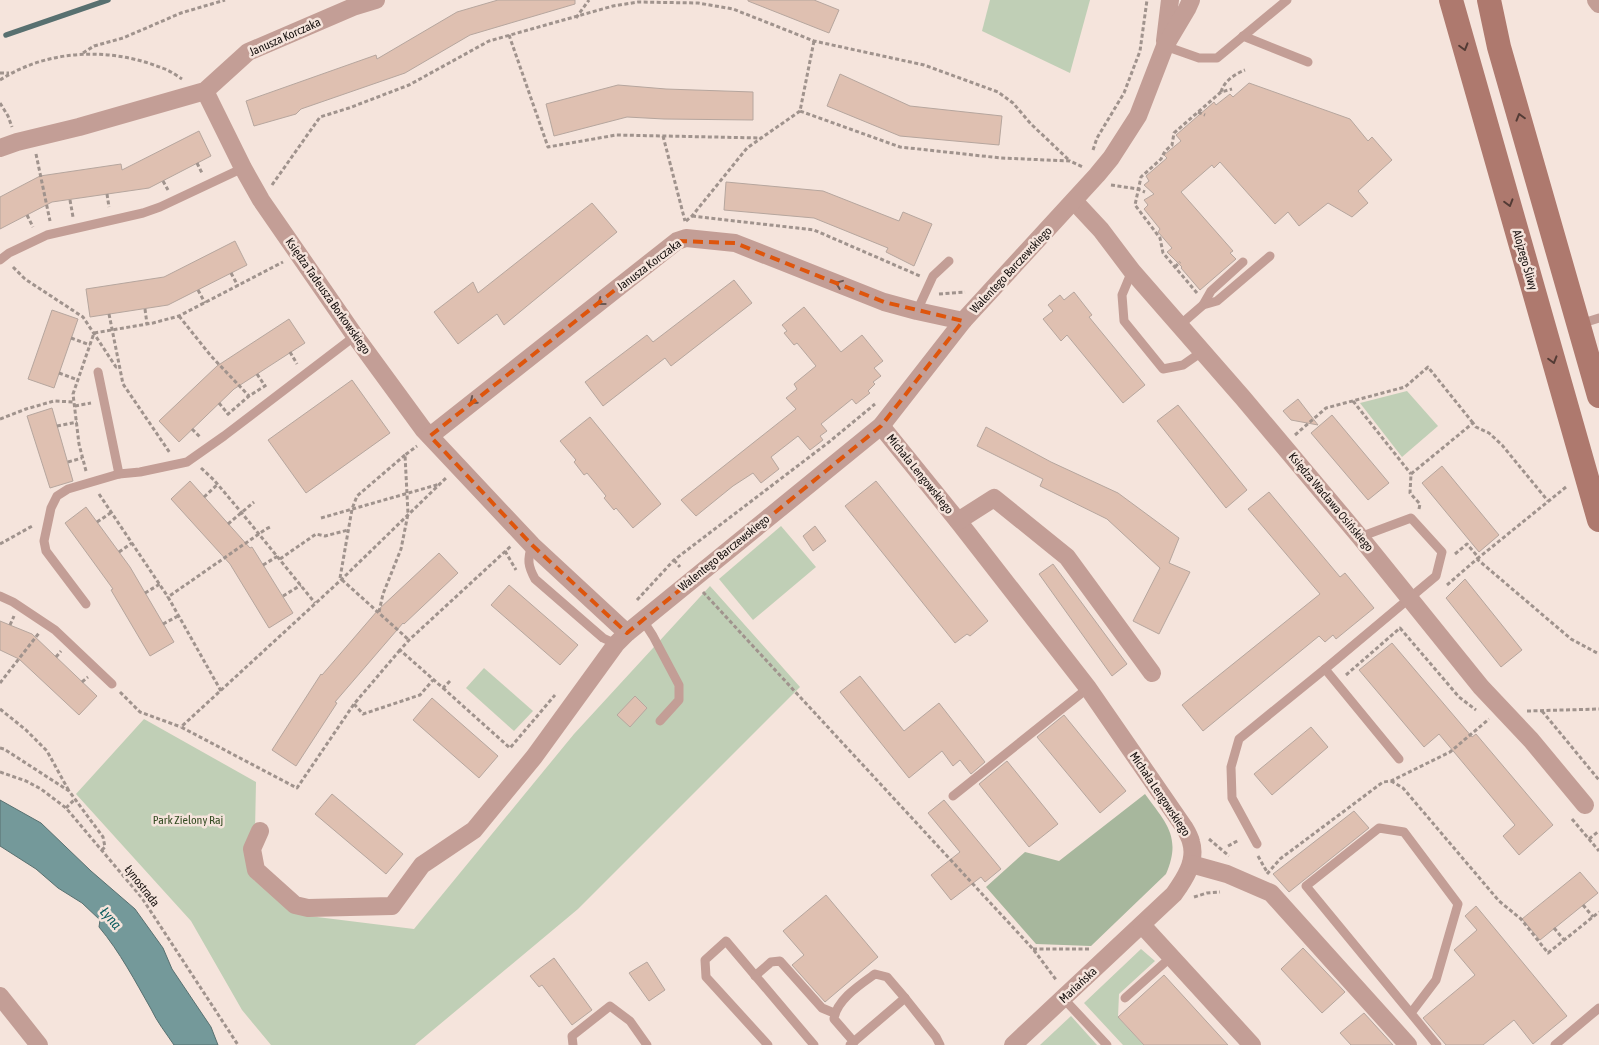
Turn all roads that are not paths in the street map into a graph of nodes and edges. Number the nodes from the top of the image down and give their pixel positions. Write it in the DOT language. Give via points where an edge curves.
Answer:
graph roads {
  1 [pos="376,0"];
  2 [pos="1170,0"];
  3 [pos="1191,0"];
  4 [pos="1287,0"];
  5 [pos="1451,0"];
  6 [pos="1489,0"];
  7 [pos="1596,0"];
  8 [pos="1599,4"];
  9 [pos="1243,36"];
  10 [pos="1165,46"];
  11 [pos="1308,62"];
  12 [pos="205,91"];
  13 [pos="0,148"];
  14 [pos="243,168"];
  15 [pos="1074,201"];
  16 [pos="1270,256"];
  17 [pos="4,261"];
  18 [pos="949,261"];
  19 [pos="1243,262"];
  20 [pos="1132,271"];
  21 [pos="1203,304"];
  22 [pos="917,312"];
  23 [pos="963,321"];
  24 [pos="1589,321"];
  25 [pos="1180,325"];
  26 [pos="355,336"];
  27 [pos="1202,351"];
  28 [pos="98,372"];
  29 [pos="1599,396"];
  30 [pos="882,426"];
  31 [pos="424,438"];
  32 [pos="119,474"];
  33 [pos="1599,520"];
  34 [pos="958,521"];
  35 [pos="1360,537"];
  36 [pos="0,596"];
  37 [pos="1410,597"];
  38 [pos="86,604"];
  39 [pos="642,619"];
  40 [pos="619,634"];
  41 [pos="1325,669"];
  42 [pos="1152,673"];
  43 [pos="112,684"];
  44 [pos="1088,688"];
  45 [pos="660,721"];
  46 [pos="1399,760"];
  47 [pos="953,796"];
  48 [pos="1584,805"];
  49 [pos="260,831"];
  50 [pos="1257,844"];
  51 [pos="1191,864"];
  52 [pos="1142,925"];
  53 [pos="1171,958"];
  54 [pos="755,976"];
  55 [pos="1062,991"];
  56 [pos="0,996"];
  57 [pos="905,998"];
  58 [pos="1126,998"];
  59 [pos="1599,1008"];
  60 [pos="834,1013"];
  61 [pos="1411,1013"];
  62 [pos="852,1043"];
  63 [pos="39,1045"];
  64 [pos="573,1045"];
  65 [pos="647,1045"];
  66 [pos="768,1045"];
  67 [pos="814,1045"];
  68 [pos="940,1045"];
  69 [pos="1013,1045"];
  70 [pos="1107,1045"];
  71 [pos="1252,1045"];
  72 [pos="1408,1045"];
  73 [pos="1437,1045"];
  74 [pos="1555,1045"];
  1 -- 12 [label="street, Janusza Korczaka" via="248,52"];
  2 -- 10 [label="street, Walentego Barczewskiego"];
  3 -- 10 [label="street, Walentego Barczewskiego"];
  4 -- 9 [label="lane"];
  5 -- 33 [label="street, Alojzego Śliwy, one-way"];
  24 -- 6 [label="street, one-way" via="1499,47"];
  7 -- 8 [label="street"];
  9 -- 10 [label="lane" via="1217,58 1199,58"];
  9 -- 11 [label="lane"];
  10 -- 15 [label="street, Walentego Barczewskiego" via="1138,116 1111,158"];
  12 -- 13 [label="street"];
  12 -- 14 [label="street, Księdza Tadeusza Borkowskiego"];
  14 -- 17 [label="lane" via="143,213 47,235 9,253"];
  14 -- 26 [label="street, Księdza Tadeusza Borkowskiego" via="261,200"];
  15 -- 20 [label="street, Księdza Wacława Osińskiego"];
  15 -- 23 [label="street, Walentego Barczewskiego"];
  16 -- 21 [label="lane" via="1217,300"];
  18 -- 22 [label="lane" via="933,276"];
  19 -- 21 [label="lane" via="1210,291"];
  20 -- 25 [label="street, Księdza Wacława Osińskiego"];
  20 -- 27 [label="lane" via="1122,295 1124,322 1163,369 1183,365"];
  21 -- 25 [label="lane"];
  22 -- 23 [label="street, Janusza Korczaka"];
  22 -- 31 [label="street, Janusza Korczaka, one-way" via="735,243 686,238 677,241"];
  23 -- 30 [label="street, Walentego Barczewskiego"];
  24 -- 29 [label="street"];
  25 -- 27 [label="street, Księdza Wacława Osińskiego"];
  26 -- 31 [label="street, Księdza Tadeusza Borkowskiego"];
  26 -- 32 [label="lane" via="187,462"];
  27 -- 35 [label="street, Księdza Wacława Osińskiego"];
  28 -- 32 [label="lane"];
  30 -- 34 [label="street, Michała Lengowskiego"];
  30 -- 39 [label="street, Walentego Barczewskiego"];
  31 -- 40 [label="street, Księdza Tadeusza Borkowskiego"];
  32 -- 38 [label="lane" via="68,489 57,496 51,508 44,541 46,551"];
  34 -- 42 [label="street, Michała Lengowskiego" via="994,498 1067,557"];
  34 -- 44 [label="street, Michała Lengowskiego"];
  35 -- 37 [label="street, Księdza Wacława Osińskiego"];
  35 -- 37 [label="lane" via="1411,518 1442,552 1436,576"];
  36 -- 43 [label="lane" via="55,630"];
  37 -- 41 [label="lane"];
  37 -- 48 [label="street, Księdza Wacława Osińskiego" via="1481,687 1532,740"];
  39 -- 40 [label="street, Walentego Barczewskiego"];
  39 -- 45 [label="lane" via="679,685 679,700"];
  40 -- 49 [label="street, Walentego Barczewskiego" via="534,757 474,830 422,865 392,906 308,908 296,905 256,870 252,849"];
  41 -- 46 [label="lane"];
  41 -- 50 [label="lane" via="1239,738 1231,767 1232,798"];
  44 -- 47 [label="lane"];
  44 -- 51 [label="street, Michała Lengowskiego" via="1184,827 1192,844"];
  51 -- 52 [label="street, Mariańska" via="1174,894"];
  51 -- 72 [label="street" via="1227,874 1272,893"];
  52 -- 53 [label="street"];
  52 -- 55 [label="street, Mariańska"];
  53 -- 58 [label="lane"];
  53 -- 71 [label="street"];
  54 -- 60 [label="lane" via="770,962 780,961 822,1008"];
  54 -- 66 [label="lane" via="726,941 705,960 706,977"];
  54 -- 67 [label="lane"];
  55 -- 69 [label="street, Mariańska"];
  55 -- 70 [label="lane"];
  56 -- 63 [label="street"];
  57 -- 60 [label="lane" via="887,977 876,974 856,988"];
  57 -- 62 [label="lane"];
  57 -- 68 [label="lane"];
  59 -- 74 [label="lane"];
  60 -- 62 [label="lane" via="834,1019"];
  61 -- 61 [label="lane" via="1436,980 1458,904 1404,832 1379,828 1306,886"];
  61 -- 73 [label="lane"];
  64 -- 65 [label="lane" via="572,1036 610,1006 630,1021"];
}
